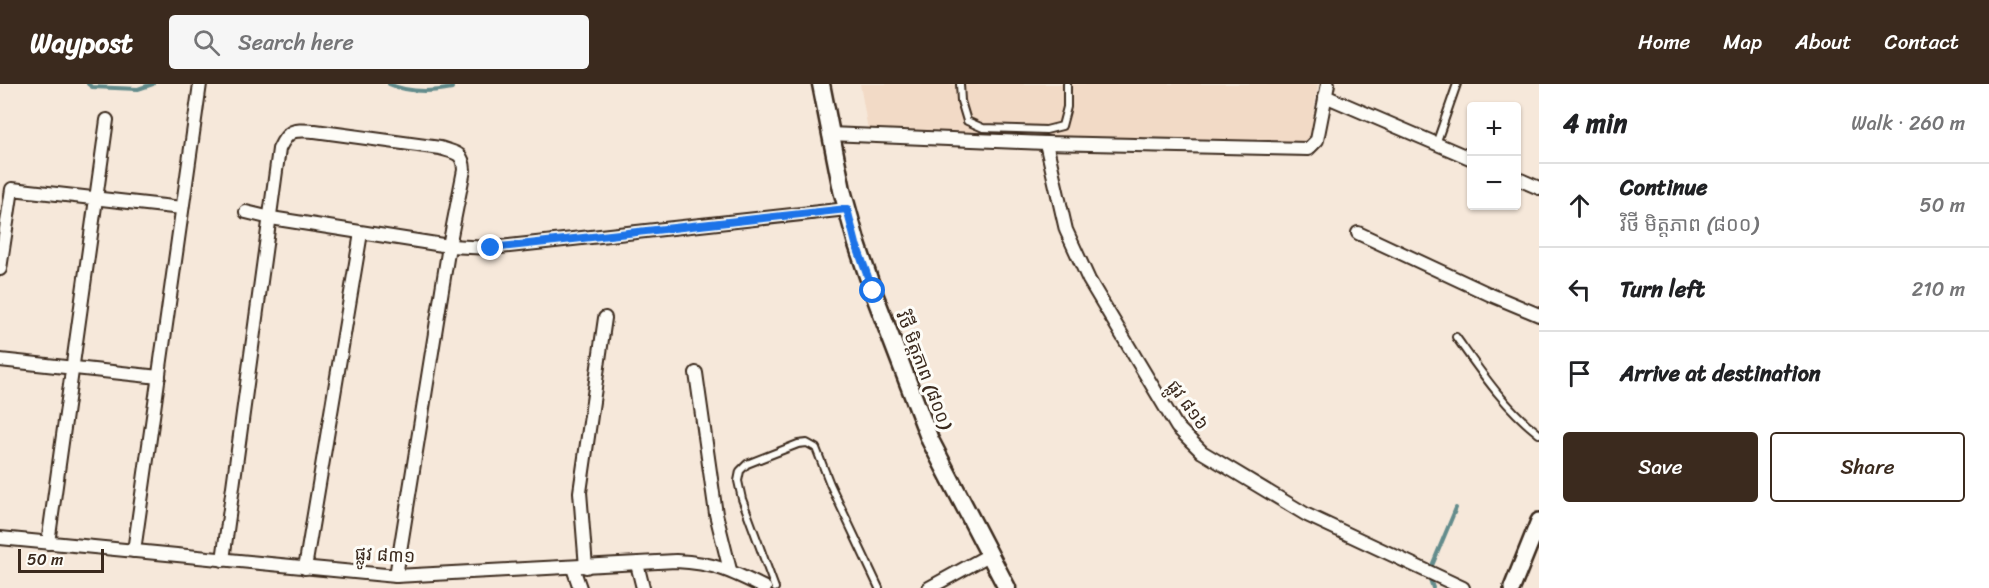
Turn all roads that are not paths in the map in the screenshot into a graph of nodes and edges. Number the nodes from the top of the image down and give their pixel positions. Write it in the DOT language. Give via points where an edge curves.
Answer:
graph roads {
  1 [pos="200,84"];
  2 [pos="821,84"];
  3 [pos="960,84"];
  4 [pos="1067,84"];
  5 [pos="1457,84"];
  6 [pos="1326,90"];
  7 [pos="106,120"];
  8 [pos="829,134"];
  9 [pos="1046,143"];
  10 [pos="1436,144"];
  11 [pos="1467,157"];
  12 [pos="1521,180"];
  13 [pos="1539,188"];
  14 [pos="96,198"];
  15 [pos="182,208"];
  16 [pos="847,209"];
  17 [pos="246,212"];
  18 [pos="271,218"];
  19 [pos="362,233"];
  20 [pos="1358,233"];
  21 [pos="449,246"];
  22 [pos="0,269"];
  23 [pos="1539,315"];
  24 [pos="605,318"];
  25 [pos="1456,337"];
  26 [pos="0,360"];
  27 [pos="72,368"];
  28 [pos="696,373"];
  29 [pos="159,377"];
  30 [pos="1539,434"];
  31 [pos="1539,521"];
  32 [pos="1,541"];
  33 [pos="48,543"];
  34 [pos="134,551"];
  35 [pos="989,555"];
  36 [pos="223,560"];
  37 [pos="636,564"];
  38 [pos="586,567"];
  39 [pos="305,568"];
  40 [pos="573,568"];
  41 [pos="730,570"];
  42 [pos="439,575"];
  43 [pos="396,576"];
  44 [pos="433,588"];
  45 [pos="579,588"];
  46 [pos="643,588"];
  47 [pos="765,588"];
  48 [pos="775,588"];
  49 [pos="879,588"];
  50 [pos="929,588"];
  51 [pos="1007,588"];
  52 [pos="1463,588"];
  53 [pos="1512,588"];
  1 -- 15 [label="street"];
  2 -- 8 [label="main road, វិថី មិត្តភាព (៨០០)"];
  3 -- 4 [label="lane" via="967,121 983,128 1046,130 1062,126 1068,107"];
  5 -- 10 [label="lane"];
  6 -- 9 [label="street" via="1317,140 1308,149"];
  6 -- 10 [label="street"];
  7 -- 14 [label="street"];
  8 -- 9 [label="street"];
  8 -- 16 [label="main road, វិថី មិត្តភាព (៨០០)"];
  9 -- 52 [label="street, ផ្លូវ ៨១៦" via="1066,230 1084,270 1177,427 1202,452 1307,515"];
  10 -- 11 [label="street"];
  12 -- 13 [label="street"];
  14 -- 15 [label="street"];
  14 -- 22 [label="street" via="12,189"];
  14 -- 27 [label="street"];
  15 -- 29 [label="street"];
  16 -- 21 [label="street" via="491,248"];
  16 -- 35 [label="main road, វិថី មិត្តភាព (៨០០)" via="856,244 930,440"];
  17 -- 18 [label="street"];
  18 -- 19 [label="street"];
  18 -- 21 [label="street" via="279,149 285,136 294,130 440,148 458,153 463,159"];
  18 -- 36 [label="street"];
  19 -- 21 [label="street"];
  19 -- 39 [label="street"];
  20 -- 23 [label="street"];
  21 -- 43 [label="street"];
  24 -- 38 [label="street" via="580,492"];
  25 -- 30 [label="lane" via="1488,382 1522,421"];
  26 -- 27 [label="street"];
  27 -- 29 [label="street"];
  27 -- 33 [label="street"];
  28 -- 41 [label="street" via="716,514"];
  29 -- 34 [label="street"];
  31 -- 53 [label="street"];
  32 -- 33 [label="street, ផ្លូវ ៨៣១"];
  33 -- 34 [label="street, ផ្លូវ ៨៣១"];
  34 -- 36 [label="street, ផ្លូវ ៨៣១"];
  35 -- 50 [label="street"];
  35 -- 51 [label="main road, វិថី មិត្តភាព (៨០០)"];
  36 -- 39 [label="street, ផ្លូវ ៨៣១"];
  37 -- 38 [label="street, ផ្លូវ ៨៣១"];
  37 -- 41 [label="street, ផ្លូវ ៨៣១" via="702,562"];
  37 -- 46 [label="street"];
  38 -- 40 [label="street, ផ្លូវ ៨៣១"];
  39 -- 43 [label="street, ផ្លូវ ៨៣១"];
  40 -- 42 [label="street, ផ្លូវ ៨៣១"];
  40 -- 45 [label="street"];
  41 -- 47 [label="street, ផ្លូវ ៨៣១"];
  42 -- 43 [label="street, ផ្លូវ ៨៣១"];
  42 -- 44 [label="street"];
  48 -- 49 [label="lane" via="742,499 740,471 747,464 807,443 816,448"];
}
